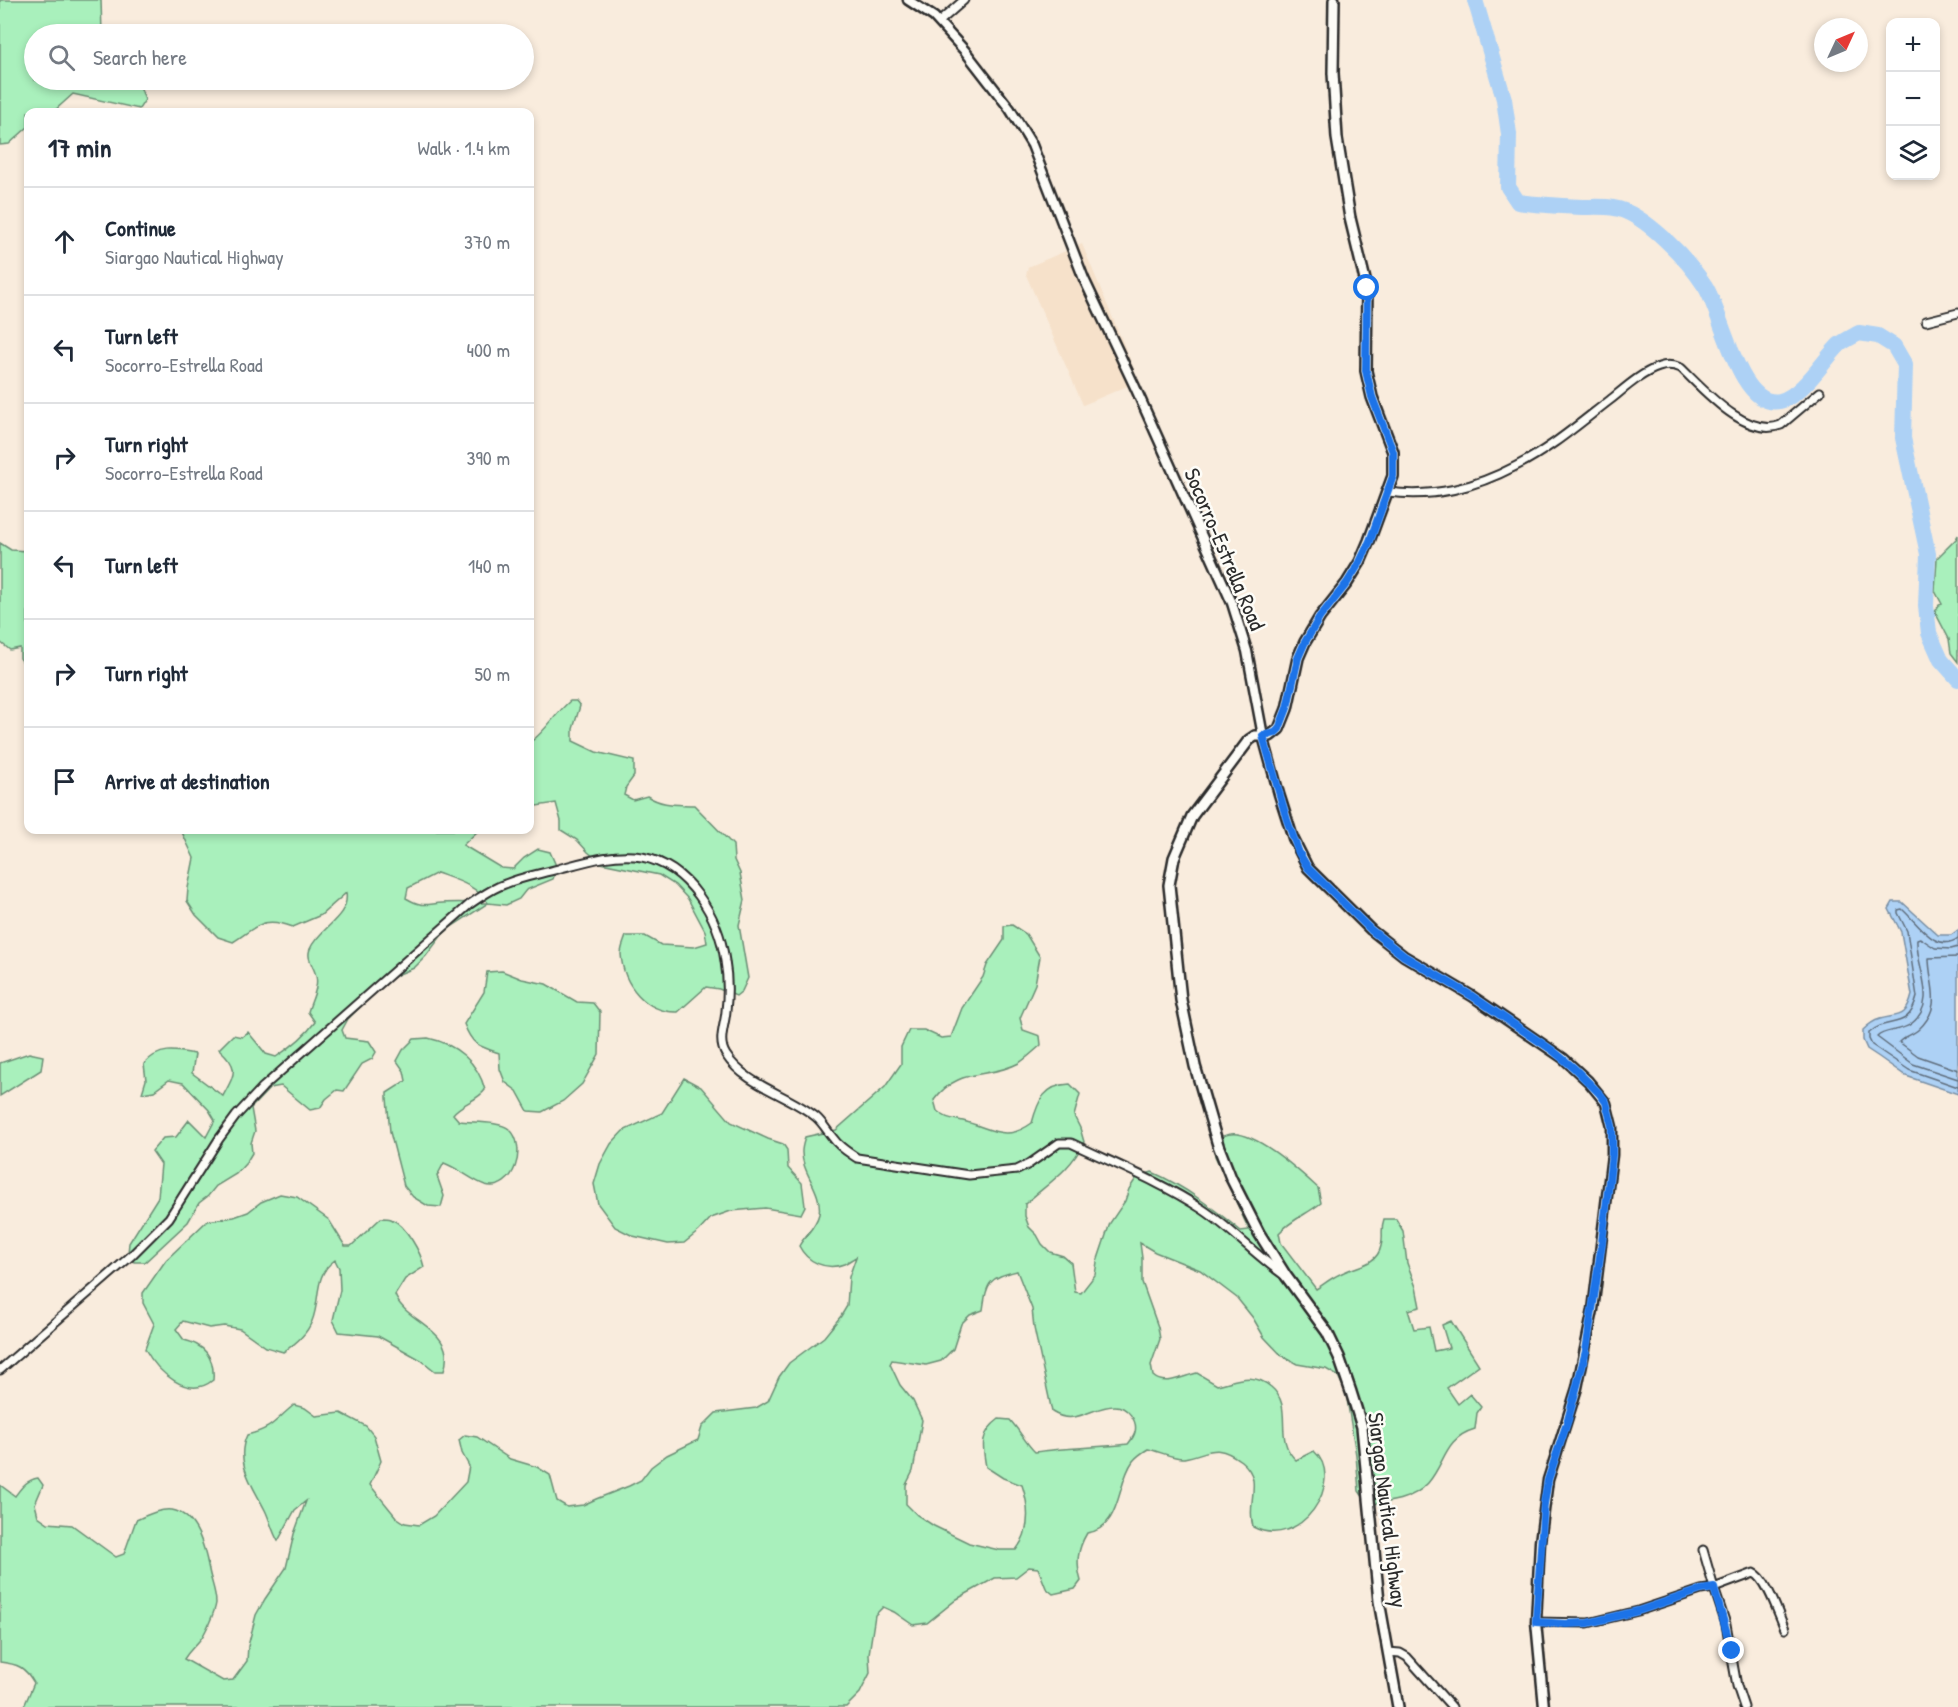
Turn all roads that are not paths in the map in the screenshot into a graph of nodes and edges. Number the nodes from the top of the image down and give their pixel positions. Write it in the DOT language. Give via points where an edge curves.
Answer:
graph roads {
  1 [pos="908,0"];
  2 [pos="964,0"];
  3 [pos="1334,0"];
  4 [pos="939,22"];
  5 [pos="1958,313"];
  6 [pos="1926,321"];
  7 [pos="1820,392"];
  8 [pos="1388,492"];
  9 [pos="1263,736"];
  10 [pos="1286,1276"];
  11 [pos="0,1370"];
  12 [pos="1703,1550"];
  13 [pos="1714,1588"];
  14 [pos="1536,1622"];
  15 [pos="1785,1629"];
  16 [pos="1388,1652"];
  17 [pos="1398,1707"];
  18 [pos="1452,1707"];
  19 [pos="1544,1707"];
  20 [pos="1743,1707"];
  1 -- 4 [label="street, Socorro-Estrella Road"];
  2 -- 4 [label="street"];
  3 -- 8 [label="main road, Siargao Nautical Highway" via="1337,138 1367,288 1366,371 1393,452"];
  4 -- 9 [label="street, Socorro-Estrella Road" via="990,81 1032,145 1084,279 1232,603 1251,667"];
  5 -- 6 [label="street"];
  7 -- 8 [label="street" via="1774,428 1744,420 1722,408 1682,368 1662,366 1633,382 1516,466 1451,491 1422,495"];
  8 -- 9 [label="main road, Siargao Nautical Highway" via="1360,562 1305,642 1279,729"];
  9 -- 10 [label="main road, Siargao Nautical Highway" via="1255,736 1243,746 1192,816 1174,858 1169,885 1185,1022 1210,1120 1238,1192"];
  9 -- 14 [label="street, Socorro-Estrella Road" via="1293,838 1318,880 1404,956 1472,996 1563,1058 1600,1094 1609,1111 1612,1155 1594,1299 1577,1388 1548,1480"];
  10 -- 11 [label="street" via="1196,1204 1071,1143 1059,1143 1017,1170 969,1175 857,1158 844,1150 817,1118 754,1081 727,1056 722,1034 728,985 725,959 713,921 695,890 665,865 643,857 618,856 506,883 470,904 263,1087 219,1138 169,1218"];
  10 -- 16 [label="main road, Siargao Nautical Highway" via="1327,1332 1362,1427 1378,1601"];
  12 -- 13 [label="street"];
  13 -- 14 [label="street" via="1598,1621"];
  13 -- 15 [label="street" via="1754,1573 1759,1575"];
  13 -- 20 [label="street" via="1726,1624"];
  14 -- 19 [label="street, Socorro-Estrella Road"];
  16 -- 17 [label="main road, Siargao Nautical Highway"];
  16 -- 18 [label="street" via="1407,1657"];
}
